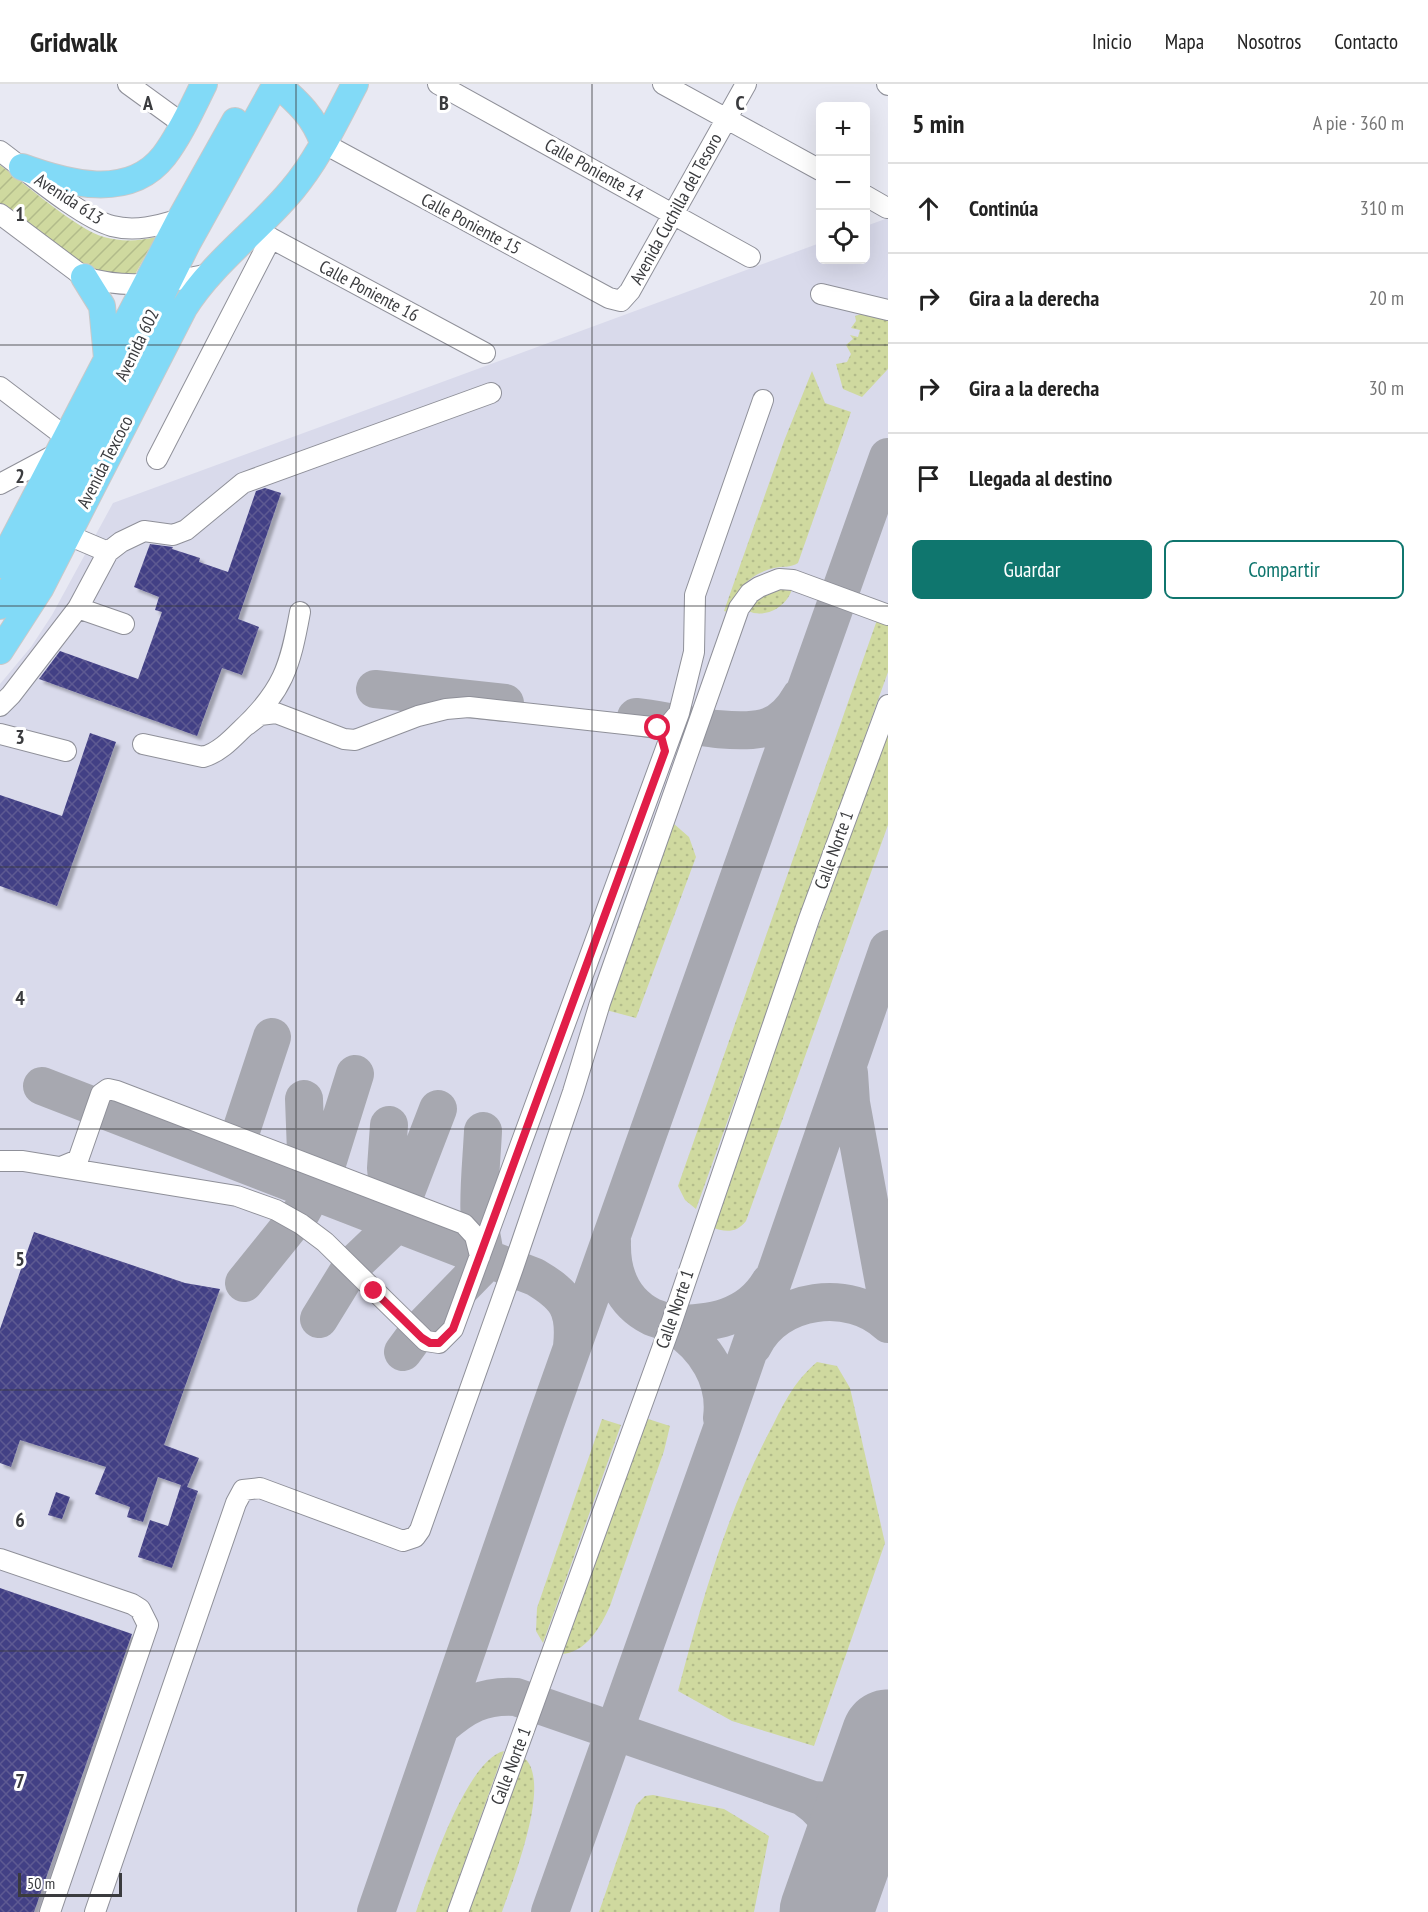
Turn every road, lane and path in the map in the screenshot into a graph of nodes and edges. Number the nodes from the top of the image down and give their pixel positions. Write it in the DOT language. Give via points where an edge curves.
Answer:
graph roads {
  1 [pos="204,84"];
  2 [pos="256,84"];
  3 [pos="277,84"];
  4 [pos="355,84"];
  5 [pos="438,84"];
  6 [pos="663,84"];
  7 [pos="746,84"];
  8 [pos="137,88"];
  9 [pos="727,118"];
  10 [pos="183,124"];
  11 [pos="323,143"];
  12 [pos="0,152"];
  13 [pos="22,167"];
  14 [pos="816,168"];
  15 [pos="870,198"];
  16 [pos="887,208"];
  17 [pos="0,214"];
  18 [pos="674,215"];
  19 [pos="180,219"];
  20 [pos="262,233"];
  21 [pos="750,257"];
  22 [pos="209,274"];
  23 [pos="84,277"];
  24 [pos="157,284"];
  25 [pos="821,294"];
  26 [pos="621,301"];
  27 [pos="888,310"];
  28 [pos="485,353"];
  29 [pos="107,361"];
  30 [pos="0,387"];
  31 [pos="491,393"];
  32 [pos="764,400"];
  33 [pos="64,445"];
  34 [pos="157,459"];
  35 [pos="0,484"];
  36 [pos="68,535"];
  37 [pos="3,547"];
  38 [pos="108,552"];
  39 [pos="0,606"];
  40 [pos="78,608"];
  41 [pos="300,612"];
  42 [pos="888,615"];
  43 [pos="124,624"];
  44 [pos="0,651"];
  45 [pos="286,672"];
  46 [pos="888,705"];
  47 [pos="0,706"];
  48 [pos="679,713"];
  49 [pos="291,718"];
  50 [pos="247,725"];
  51 [pos="652,728"];
  52 [pos="0,734"];
  53 [pos="143,744"];
  54 [pos="66,751"];
  55 [pos="665,751"];
  56 [pos="0,1161"];
  57 [pos="75,1166"];
  58 [pos="500,1202"];
  59 [pos="464,1224"];
  60 [pos="480,1256"];
  61 [pos="0,1559"];
  62 [pos="50,1912"];
  63 [pos="95,1912"];
  64 [pos="458,1912"];
  1 -- 10 [label="main road"];
  2 -- 19 [label="main road, Avenida 602"];
  3 -- 11 [label="main road" via="302,106"];
  3 -- 24 [label="main road, Avenida 602"];
  4 -- 11 [label="main road, Avenida Texcoco"];
  5 -- 18 [label="street, Calle Poniente 14"];
  6 -- 9 [label="street"];
  7 -- 9 [label="street, Avenida Cuchilla del Tesoro"];
  8 -- 10 [label="street"];
  9 -- 14 [label="street"];
  9 -- 18 [label="street, Avenida Cuchilla del Tesoro"];
  10 -- 13 [label="main road" via="164,157 125,181 104,185 73,183"];
  11 -- 20 [label="main road, Avenida Texcoco"];
  11 -- 26 [label="street, Calle Poniente 15"];
  12 -- 13 [label="street, Avenida 613"];
  13 -- 19 [label="street, Avenida 613" via="93,218 112,226 142,228"];
  15 -- 16 [label="street"];
  17 -- 23 [label="street"];
  18 -- 21 [label="street, Calle Poniente 14"];
  18 -- 26 [label="street, Avenida Cuchilla del Tesoro"];
  19 -- 24 [label="main road, Avenida 602"];
  20 -- 22 [label="main road, Avenida Texcoco"];
  20 -- 28 [label="street, Calle Poniente 16"];
  20 -- 34 [label="street"];
  22 -- 24 [label="street"];
  22 -- 36 [label="main road, Avenida Texcoco" via="177,320"];
  23 -- 24 [label="street" via="113,284"];
  23 -- 29 [label="main road" via="102,306"];
  24 -- 29 [label="main road, Avenida 602"];
  24 -- 39 [label="main road, Avenida 602" via="48,524"];
  25 -- 27 [label="street"];
  29 -- 33 [label="main road, Avenida 602"];
  30 -- 33 [label="street"];
  31 -- 38 [label="street" via="243,483 186,530 173,534 144,531"];
  32 -- 48 [label="street" via="695,595 694,652"];
  33 -- 35 [label="street"];
  33 -- 37 [label="main road, Avenida 602"];
  36 -- 38 [label="street"];
  36 -- 44 [label="main road, Avenida Texcoco" via="27,613"];
  38 -- 40 [label="street"];
  40 -- 43 [label="street"];
  40 -- 47 [label="street"];
  41 -- 45 [label="street"];
  42 -- 63 [label="street" via="793,580 769,582 744,600 681,769 420,1530 415,1537 403,1541 260,1488 243,1490"];
  45 -- 49 [label="street" via="284,697"];
  45 -- 50 [label="street" via="275,694"];
  46 -- 64 [label="street, Calle Norte 1" via="809,919 671,1324"];
  48 -- 51 [label="street" via="668,726"];
  48 -- 55 [label="street"];
  49 -- 50 [label="street" via="265,714"];
  49 -- 51 [label="street" via="351,740 418,716 469,707"];
  50 -- 53 [label="street" via="226,745 203,757"];
  51 -- 55 [label="street" via="661,736"];
  52 -- 54 [label="street"];
  55 -- 58 [label="street"];
  56 -- 57 [label="street"];
  57 -- 59 [label="street" via="100,1096 108,1089 117,1090"];
  57 -- 60 [label="street" via="237,1196 276,1210 325,1242 430,1343 439,1343 453,1329"];
  58 -- 59 [label="street" via="483,1217"];
  58 -- 60 [label="street"];
  59 -- 60 [label="street" via="475,1236"];
  61 -- 62 [label="street" via="132,1604 140,1609 148,1625"];
}
